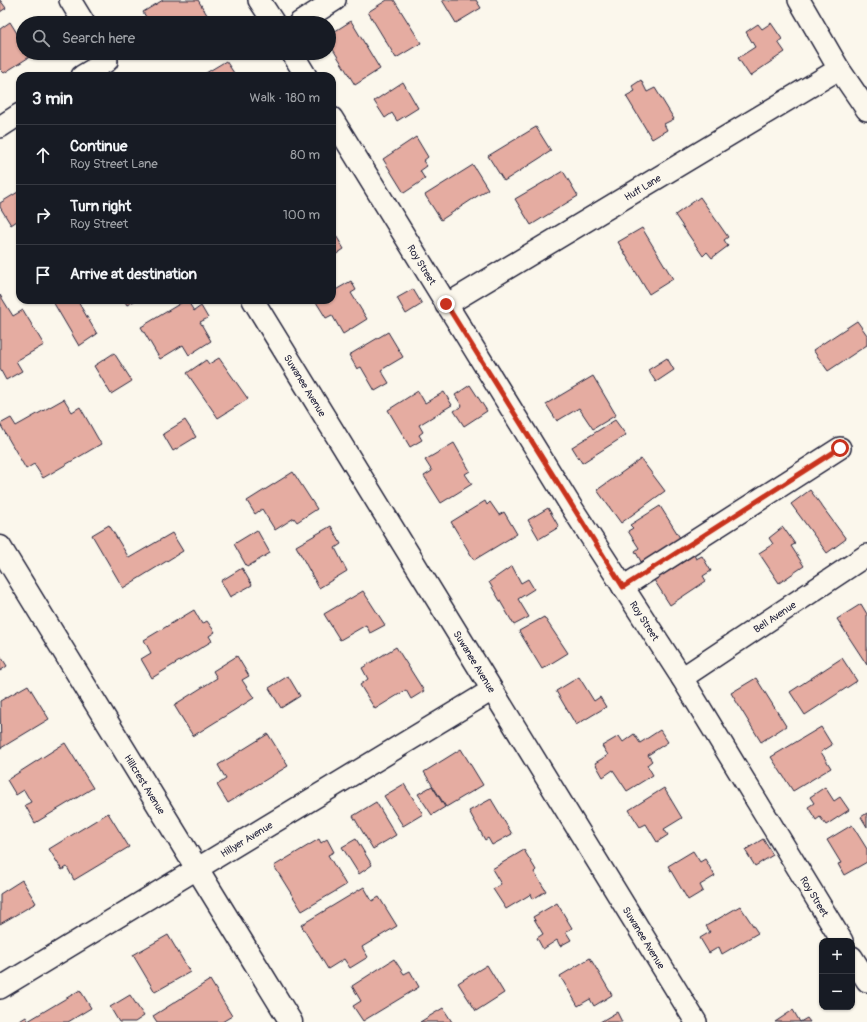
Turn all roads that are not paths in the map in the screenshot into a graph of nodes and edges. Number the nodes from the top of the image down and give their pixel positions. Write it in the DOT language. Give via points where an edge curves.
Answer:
graph roads {
  1 [pos="70,0"];
  2 [pos="260,0"];
  3 [pos="336,0"];
  4 [pos="799,0"];
  5 [pos="80,16"];
  6 [pos="270,16"];
  7 [pos="310,16"];
  8 [pos="296,60"];
  9 [pos="108,63"];
  10 [pos="839,68"];
  11 [pos="90,72"];
  12 [pos="304,72"];
  13 [pos="867,110"];
  14 [pos="16,117"];
  15 [pos="336,125"];
  16 [pos="0,127"];
  17 [pos="255,304"];
  18 [pos="446,304"];
  19 [pos="840,448"];
  20 [pos="0,547"];
  21 [pos="867,555"];
  22 [pos="623,587"];
  23 [pos="682,678"];
  24 [pos="492,690"];
  25 [pos="196,868"];
  26 [pos="840,938"];
  27 [pos="855,962"];
  28 [pos="867,981"];
  29 [pos="0,988"];
  30 [pos="291,1022"];
  31 [pos="696,1022"];
  1 -- 5 [label="street"];
  2 -- 6 [label="street"];
  3 -- 7 [label="street"];
  4 -- 10 [label="street"];
  8 -- 12 [label="street"];
  9 -- 11 [label="street"];
  10 -- 13 [label="street"];
  10 -- 18 [label="street, Huff Lane"];
  14 -- 16 [label="street"];
  15 -- 18 [label="street, Roy Street"];
  17 -- 24 [label="street, Suwanee Avenue"];
  18 -- 22 [label="street, Roy Street"];
  19 -- 22 [label="street"];
  20 -- 25 [label="street, Hillcrest Avenue"];
  21 -- 23 [label="street, Bell Avenue"];
  22 -- 23 [label="street, Roy Street"];
  23 -- 26 [label="street, Roy Street"];
  24 -- 25 [label="street, Hillyer Avenue"];
  24 -- 31 [label="street, Suwanee Avenue"];
  25 -- 29 [label="street, Hillyer Avenue"];
  25 -- 30 [label="street, Hillcrest Avenue"];
  27 -- 28 [label="street"];
}
